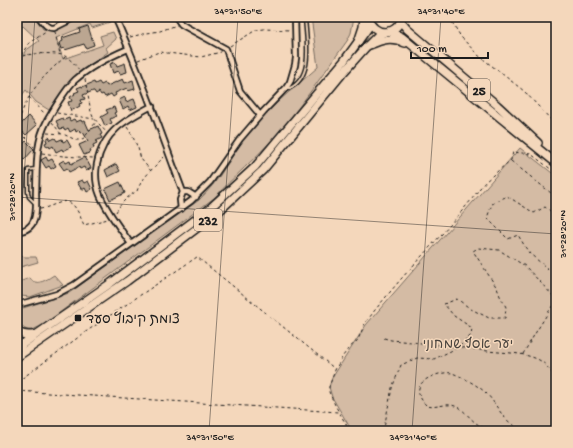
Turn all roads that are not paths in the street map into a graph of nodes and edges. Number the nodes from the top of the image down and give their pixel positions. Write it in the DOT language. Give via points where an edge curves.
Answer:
graph roads {
  1 [pos="39,17"];
  2 [pos="76,17"];
  3 [pos="114,17"];
  4 [pos="176,17"];
  5 [pos="295,17"];
  6 [pos="305,17"];
  7 [pos="367,19"];
  8 [pos="402,19"];
  9 [pos="387,32"];
  10 [pos="367,46"];
  11 [pos="413,46"];
  12 [pos="128,49"];
  13 [pos="285,90"];
  14 [pos="152,106"];
  15 [pos="260,116"];
  16 [pos="556,159"];
  17 [pos="556,162"];
  18 [pos="37,169"];
  19 [pos="183,192"];
  20 [pos="196,197"];
  21 [pos="36,204"];
  22 [pos="181,208"];
  23 [pos="17,231"];
  24 [pos="131,244"];
  25 [pos="17,305"];
  26 [pos="17,331"];
  27 [pos="40,332"];
  28 [pos="17,337"];
  29 [pos="21,348"];
  30 [pos="17,357"];
  1 -- 2 [label="street" via="48,27 53,28"];
  3 -- 12 [label="street"];
  4 -- 15 [label="street" via="181,24 226,49 240,91"];
  5 -- 13 [label="street" via="296,58 290,82"];
  6 -- 13 [label="lane" via="306,68 300,80"];
  7 -- 9 [label="main road, 25" via="375,29"];
  7 -- 27 [label="main road, 232" via="368,28 344,61 255,167 208,210 111,283"];
  8 -- 9 [label="main road, 25" via="394,30"];
  8 -- 16 [label="main road, 25" via="407,30"];
  9 -- 10 [label="main road, 232" via="377,36"];
  9 -- 11 [label="main road, 25" via="402,37"];
  10 -- 11 [label="main road" via="387,39"];
  10 -- 29 [label="main road, 232" via="263,170 217,213 127,281"];
  11 -- 17 [label="main road, 25"];
  12 -- 14 [label="street"];
  12 -- 18 [label="street" via="99,63 82,75 63,95 42,133"];
  13 -- 15 [label="street"];
  14 -- 19 [label="street"];
  14 -- 24 [label="street" via="123,122 109,136 98,158 97,188"];
  15 -- 20 [label="street"];
  18 -- 21 [label="street"];
  18 -- 21 [label="lane" via="28,170 29,197"];
  19 -- 20 [label="street"];
  19 -- 22 [label="street"];
  20 -- 22 [label="street"];
  21 -- 23 [label="street" via="31,226"];
  22 -- 24 [label="street"];
  24 -- 25 [label="street" via="69,289"];
  26 -- 27 [label="main road" via="24,335"];
  27 -- 29 [label="main road, 232"];
  28 -- 29 [label="street"];
  29 -- 30 [label="main road, 232"];
}
